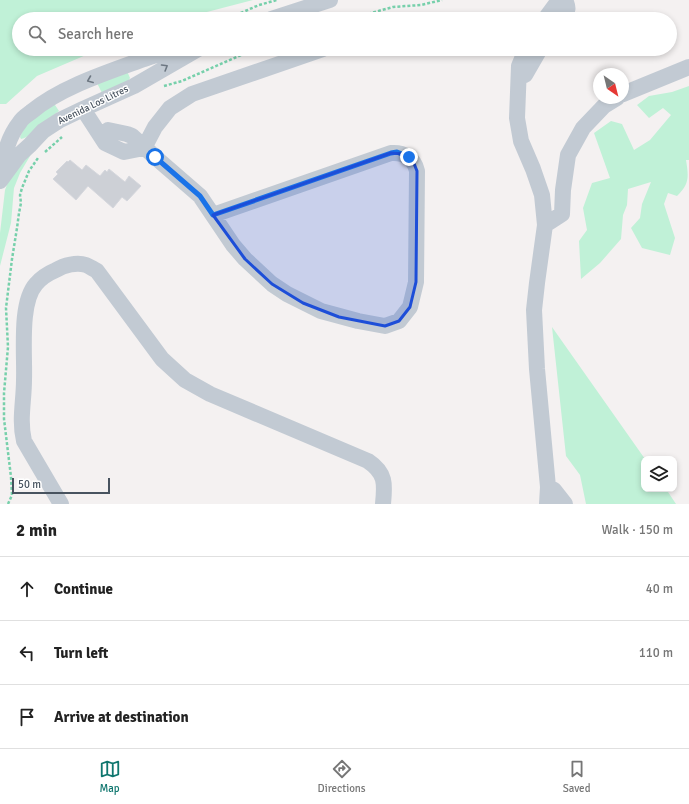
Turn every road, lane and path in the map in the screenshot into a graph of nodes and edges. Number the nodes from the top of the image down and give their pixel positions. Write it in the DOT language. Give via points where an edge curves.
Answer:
graph roads {
  1 [pos="277,0"];
  2 [pos="330,0"];
  3 [pos="442,0"];
  4 [pos="559,0"];
  5 [pos="565,0"];
  6 [pos="244,12"];
  7 [pos="293,12"];
  8 [pos="375,12"];
  9 [pos="550,12"];
  10 [pos="566,12"];
  11 [pos="152,56"];
  12 [pos="186,56"];
  13 [pos="238,56"];
  14 [pos="303,56"];
  15 [pos="523,56"];
  16 [pos="535,56"];
  17 [pos="126,65"];
  18 [pos="689,68"];
  19 [pos="134,86"];
  20 [pos="162,87"];
  21 [pos="517,91"];
  22 [pos="629,92"];
  23 [pos="607,104"];
  24 [pos="83,109"];
  25 [pos="13,133"];
  26 [pos="66,134"];
  27 [pos="30,145"];
  28 [pos="144,148"];
  29 [pos="1,179"];
  30 [pos="213,215"];
  31 [pos="545,225"];
  32 [pos="548,487"];
  33 [pos="8,504"];
  34 [pos="61,504"];
  35 [pos="383,504"];
  36 [pos="547,504"];
  37 [pos="565,504"];
  1 -- 6 [label="path"];
  2 -- 7 [label="street"];
  3 -- 8 [label="path"];
  4 -- 9 [label="street"];
  5 -- 10 [label="street" via="568,6"];
  11 -- 17 [label="street, Avenida Los Litres"];
  19 -- 12 [label="street, Avenida Los Litres, one-way"];
  13 -- 20 [label="path"];
  14 -- 28 [label="street" via="192,94 170,108 155,127"];
  15 -- 21 [label="street" via="519,66"];
  16 -- 21 [label="street"];
  17 -- 19 [label="street" via="136,70"];
  17 -- 25 [label="street, Avenida Los Litres, one-way" via="55,95 20,121"];
  18 -- 22 [label="street"];
  19 -- 24 [label="street, Avenida Los Litres"];
  21 -- 31 [label="street" via="517,118 521,141 542,195"];
  23 -- 31 [label="street" via="583,128 568,155 562,190 562,214"];
  24 -- 27 [label="street, Avenida Los Litres" via="60,120"];
  24 -- 28 [label="street" via="101,136 108,130 128,134"];
  25 -- 27 [label="street" via="16,141 22,145"];
  25 -- 29 [label="street, Avenida Los Litres" via="5,155"];
  26 -- 33 [label="path" via="39,157 20,195 22,203 18,213 6,308 8,347 4,419 12,495"];
  27 -- 29 [label="street, Avenida Los Litres"];
  28 -- 30 [label="street" via="200,196"];
  30 -- 30 [label="street" via="391,153 404,154 413,161 417,171 416,282 410,307 399,321 385,326 339,317 303,303 272,284 245,259"];
  31 -- 32 [label="street" via="534,310"];
  32 -- 36 [label="street"];
  32 -- 37 [label="street" via="554,490"];
  34 -- 35 [label="street" via="24,441 21,429 24,320 28,298 36,284 46,275 72,265 86,265 97,271 157,352 185,380 210,394 368,461 382,474 385,485"];
}
